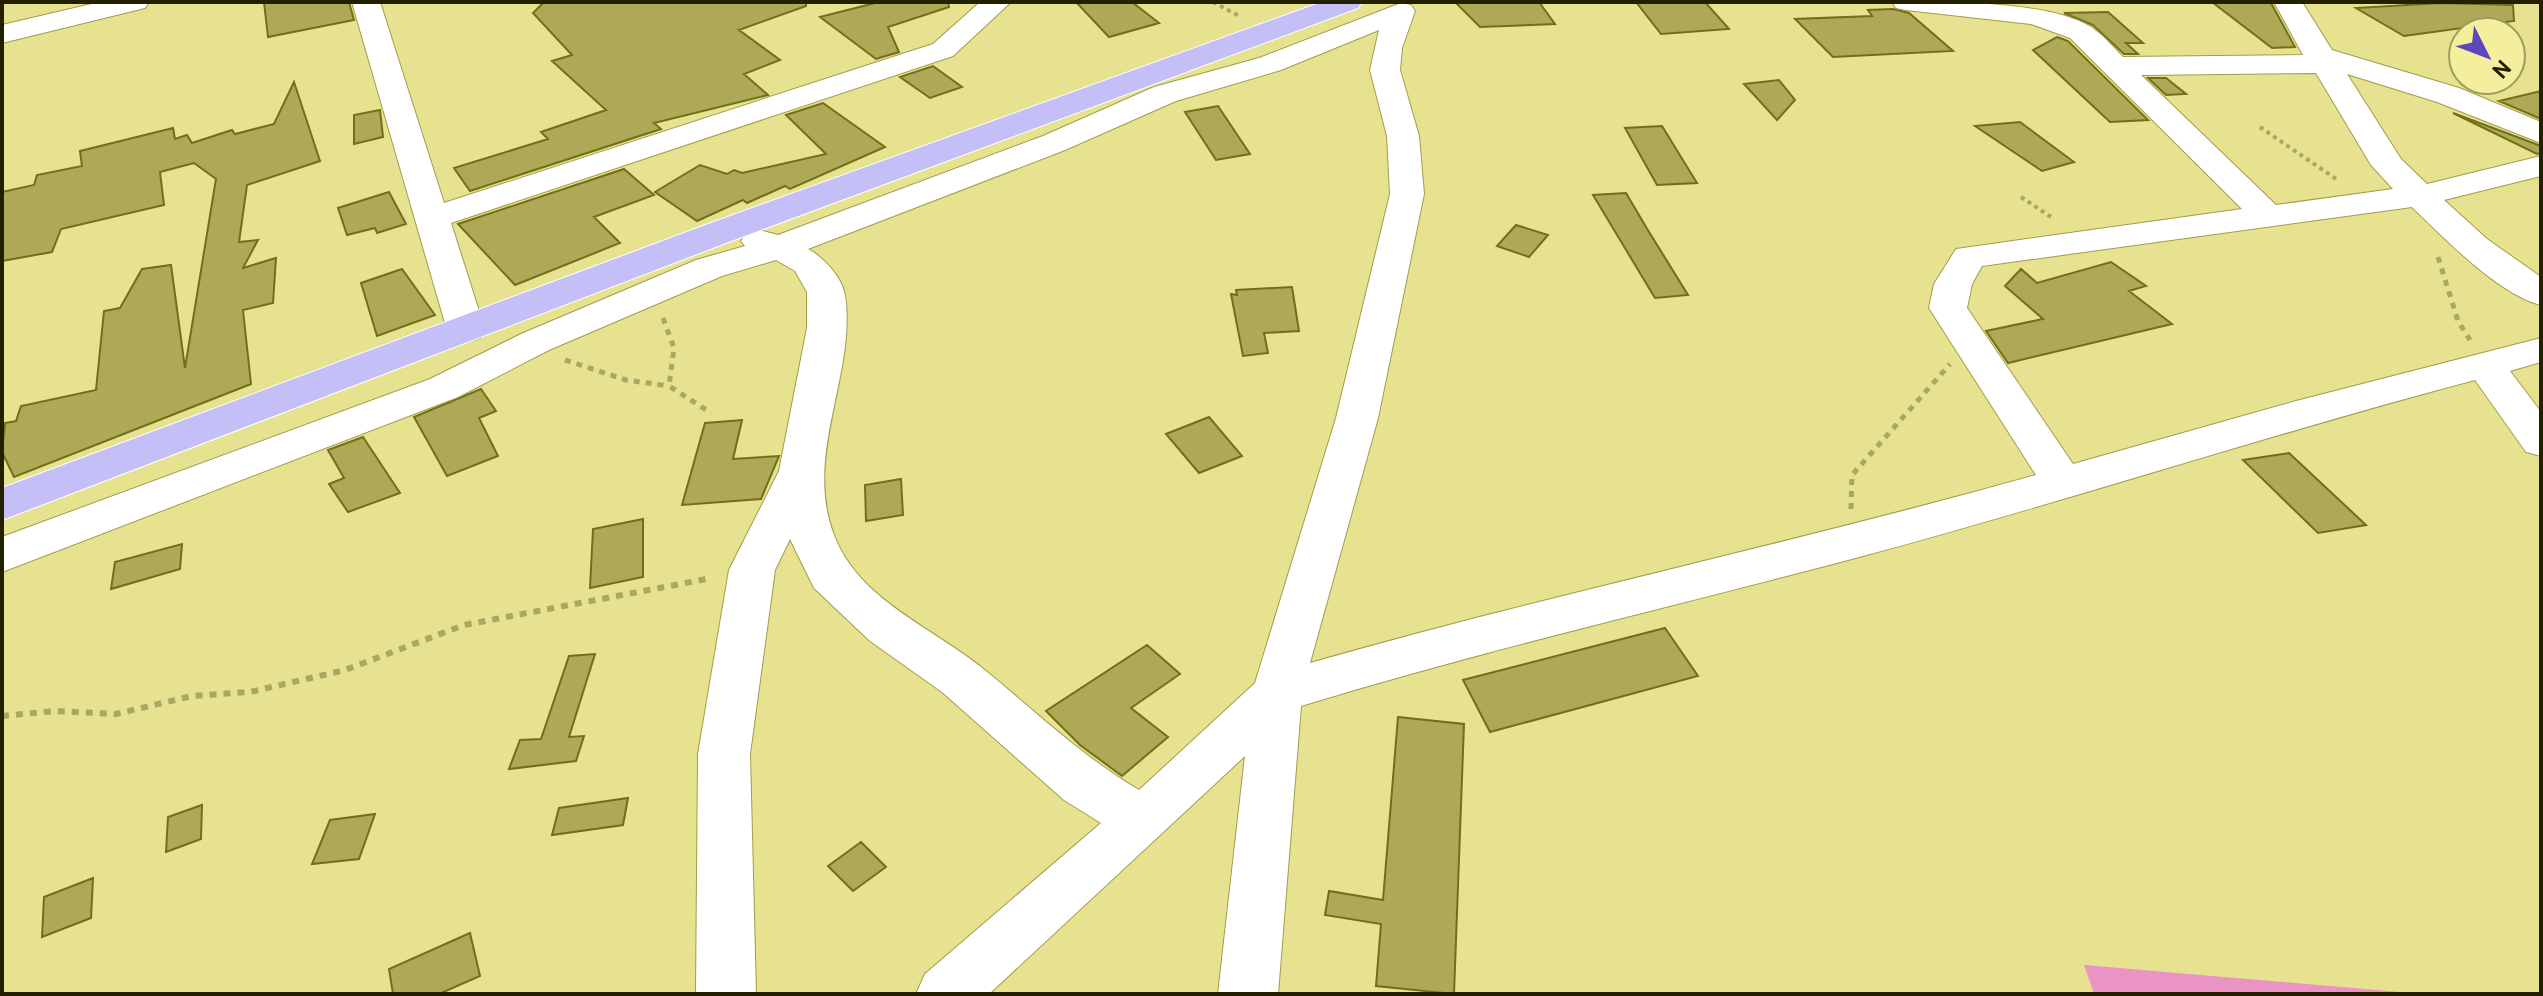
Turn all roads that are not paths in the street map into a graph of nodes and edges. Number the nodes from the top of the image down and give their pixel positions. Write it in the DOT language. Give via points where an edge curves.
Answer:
graph roads {
  1 [pos="135,2"];
  2 [pos="366,2"];
  3 [pos="997,2"];
  4 [pos="1348,2"];
  5 [pos="1906,2"];
  6 [pos="2288,2"];
  7 [pos="2,34"];
  8 [pos="2321,59"];
  9 [pos="2114,66"];
  10 [pos="2541,133"];
  11 [pos="2541,166"];
  12 [pos="2422,195"];
  13 [pos="2266,214"];
  14 [pos="432,218"];
  15 [pos="713,235"];
  16 [pos="780,247"];
  17 [pos="2541,294"];
  18 [pos="466,330"];
  19 [pos="2541,350"];
  20 [pos="2484,364"];
  21 [pos="2541,442"];
  22 [pos="801,471"];
  23 [pos="2062,481"];
  24 [pos="2,505"];
  25 [pos="2,555"];
  26 [pos="1277,693"];
  27 [pos="1143,820"];
  28 [pos="726,994"];
  29 [pos="946,994"];
  30 [pos="1248,994"];
  1 -- 7 [label="street"];
  2 -- 14 [label="street"];
  3 -- 14 [label="street" via="943,50"];
  4 -- 15 [label="main road"];
  5 -- 9 [label="street" via="2017,13 2061,23 2080,32"];
  6 -- 8 [label="street"];
  8 -- 9 [label="street"];
  8 -- 10 [label="street" via="2448,95"];
  8 -- 12 [label="street" via="2388,165"];
  9 -- 13 [label="street"];
  11 -- 12 [label="street"];
  12 -- 13 [label="street"];
  12 -- 17 [label="street" via="2474,247"];
  13 -- 23 [label="street" via="1969,257 1953,284 1948,308"];
  14 -- 18 [label="street"];
  15 -- 16 [label="street"];
  15 -- 18 [label="main road"];
  16 -- 22 [label="street" via="809,264 826,292 826,328"];
  16 -- 25 [label="street" via="709,268 535,342 444,388"];
  16 -- 26 [label="street" via="1054,143 1165,94 1259,68 1401,11 1385,70 1403,136 1407,194 1357,418"];
  18 -- 24 [label="main road"];
  19 -- 20 [label="street"];
  20 -- 21 [label="street"];
  20 -- 23 [label="street"];
  22 -- 27 [label="street" via="810,533 830,576 1083,784"];
  22 -- 28 [label="street" via="752,570 724,754"];
  23 -- 26 [label="street" via="1866,539 1426,649"];
  26 -- 27 [label="street"];
  26 -- 30 [label="street"];
  27 -- 29 [label="street"];
}
